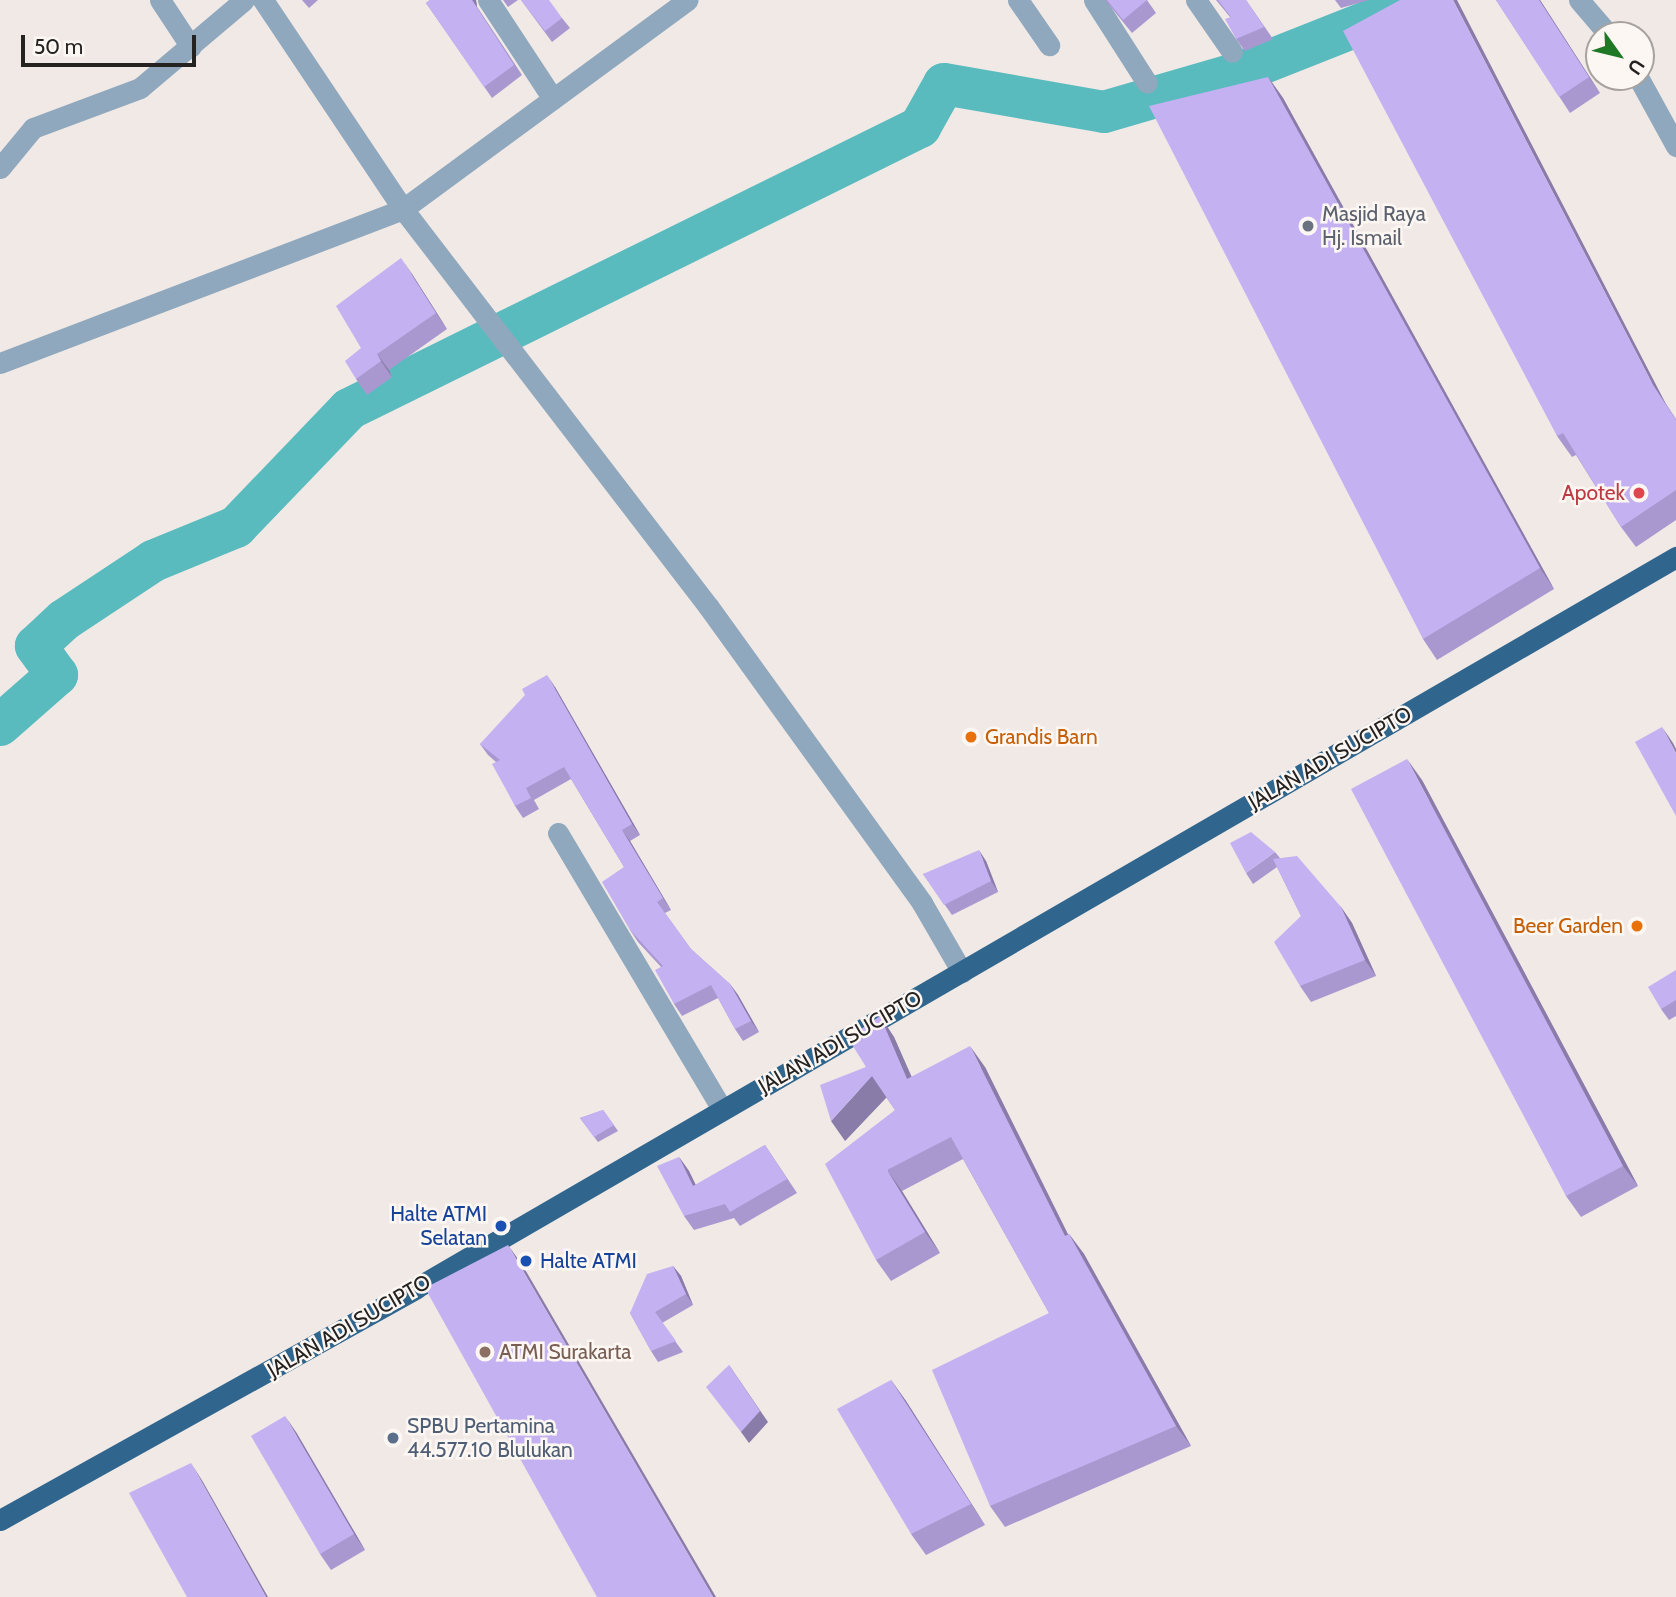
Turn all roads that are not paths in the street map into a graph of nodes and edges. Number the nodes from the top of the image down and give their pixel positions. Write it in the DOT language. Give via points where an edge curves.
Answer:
graph roads {
  1 [pos="160,0"];
  2 [pos="244,0"];
  3 [pos="263,0"];
  4 [pos="488,0"];
  5 [pos="687,0"];
  6 [pos="1017,0"];
  7 [pos="1094,0"];
  8 [pos="1196,0"];
  9 [pos="1579,0"];
  10 [pos="1597,21"];
  11 [pos="1049,45"];
  12 [pos="191,47"];
  13 [pos="1232,52"];
  14 [pos="1147,83"];
  15 [pos="1646,91"];
  16 [pos="553,99"];
  17 [pos="1676,146"];
  18 [pos="0,168"];
  19 [pos="403,209"];
  20 [pos="0,363"];
  21 [pos="1676,557"];
  22 [pos="558,833"];
  23 [pos="962,972"];
  24 [pos="723,1109"];
  25 [pos="0,1520"];
  1 -- 12 [label="street"];
  2 -- 12 [label="street"];
  3 -- 19 [label="street"];
  4 -- 16 [label="street"];
  5 -- 16 [label="street"];
  6 -- 11 [label="street"];
  7 -- 14 [label="street"];
  8 -- 13 [label="street"];
  9 -- 10 [label="street"];
  12 -- 18 [label="street" via="113,102 44,121"];
  15 -- 17 [label="street"];
  16 -- 19 [label="street"];
  19 -- 20 [label="street"];
  19 -- 23 [label="street" via="508,341 914,892"];
  21 -- 23 [label="highway, JALAN ADI SUCIPTO"];
  22 -- 24 [label="street"];
  23 -- 24 [label="highway, JALAN ADI SUCIPTO"];
  24 -- 25 [label="highway, JALAN ADI SUCIPTO"];
}
